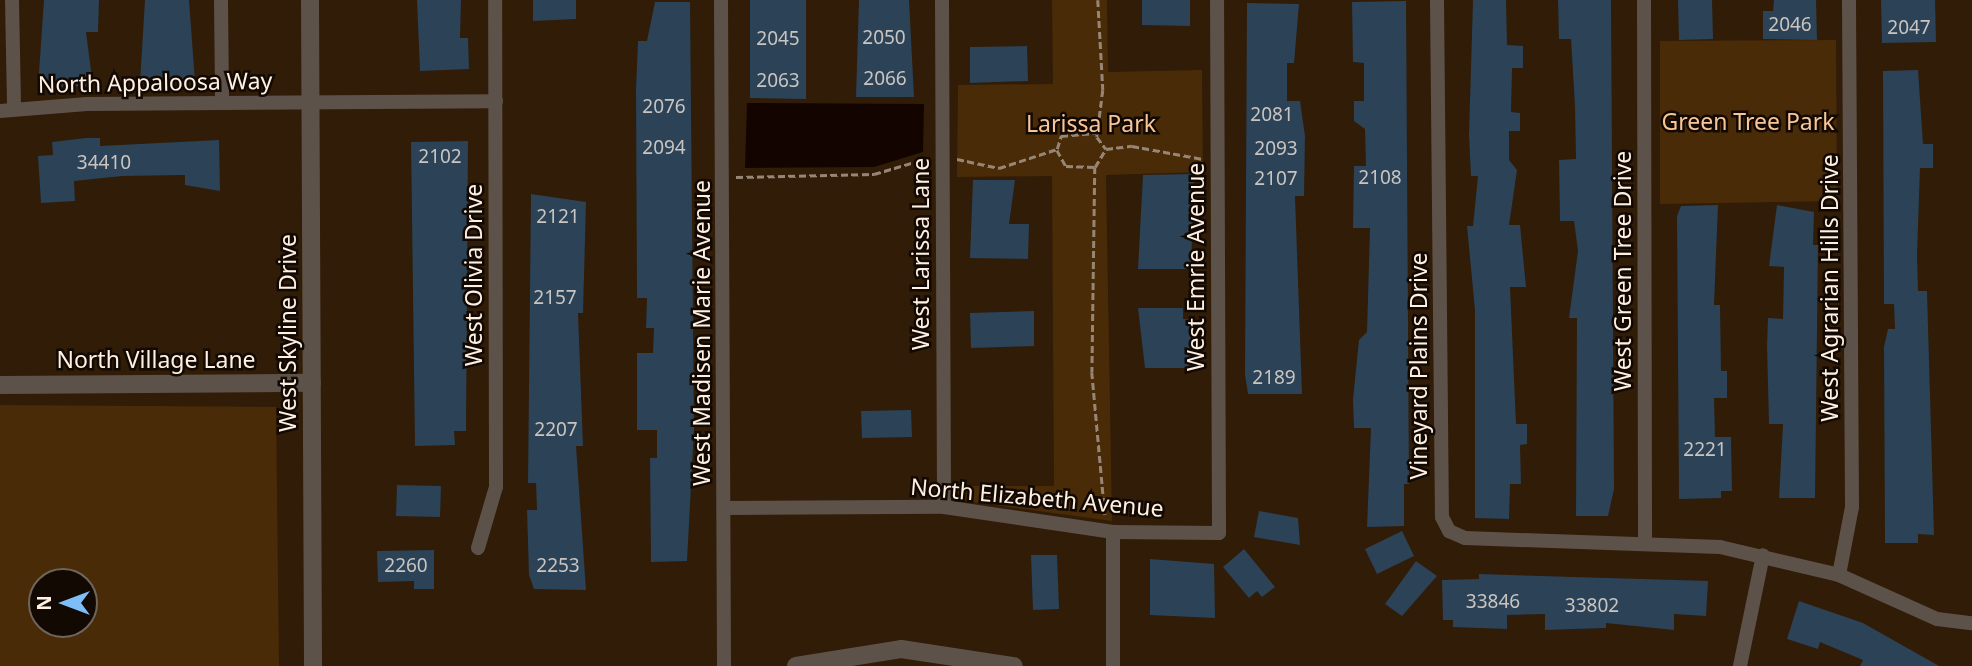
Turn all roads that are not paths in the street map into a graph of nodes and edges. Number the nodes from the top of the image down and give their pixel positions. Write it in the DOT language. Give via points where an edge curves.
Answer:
graph roads {
  1 [pos="12,0"];
  2 [pos="221,0"];
  3 [pos="310,0"];
  4 [pos="495,0"];
  5 [pos="721,0"];
  6 [pos="942,0"];
  7 [pos="1217,0"];
  8 [pos="1437,0"];
  9 [pos="1644,0"];
  10 [pos="1849,0"];
  11 [pos="496,101"];
  12 [pos="311,102"];
  13 [pos="222,103"];
  14 [pos="7,110"];
  15 [pos="312,383"];
  16 [pos="0,385"];
  17 [pos="944,507"];
  18 [pos="725,508"];
  19 [pos="1109,526"];
  20 [pos="1219,533"];
  21 [pos="1645,541"];
  22 [pos="478,548"];
  23 [pos="1763,555"];
  24 [pos="1839,575"];
  25 [pos="1965,625"];
  26 [pos="313,666"];
  27 [pos="724,666"];
  28 [pos="796,666"];
  29 [pos="1014,666"];
  30 [pos="1113,666"];
  31 [pos="1740,666"];
  1 -- 14 [label="street"];
  2 -- 13 [label="street"];
  3 -- 12 [label="street, West Skyline Drive"];
  4 -- 11 [label="street, West Olivia Drive"];
  5 -- 18 [label="street, West Madisen Marie Avenue"];
  6 -- 17 [label="street, West Larissa Lane"];
  7 -- 20 [label="street, West Emrie Avenue"];
  8 -- 21 [label="street, Vineyard Plains Drive" via="1442,517 1449,531 1465,538"];
  9 -- 21 [label="street, West Green Tree Drive"];
  10 -- 24 [label="street, West Agrarian Hills Drive" via="1852,508"];
  11 -- 12 [label="street, North Appaloosa Way"];
  11 -- 22 [label="street, West Olivia Drive" via="496,487"];
  12 -- 13 [label="street, North Appaloosa Way"];
  12 -- 15 [label="street, West Skyline Drive"];
  13 -- 14 [label="street, North Appaloosa Way"];
  15 -- 16 [label="street, North Village Lane"];
  15 -- 26 [label="street, West Skyline Drive"];
  17 -- 18 [label="street, North Elizabeth Avenue"];
  17 -- 19 [label="street, North Elizabeth Avenue"];
  18 -- 27 [label="street, West Madisen Marie Avenue"];
  19 -- 20 [label="street, North Elizabeth Avenue"];
  19 -- 30 [label="street"];
  21 -- 23 [label="street, Vineyard Plains Drive"];
  23 -- 24 [label="street, Vineyard Plains Drive"];
  23 -- 31 [label="street"];
  24 -- 25 [label="street, Vineyard Plains Drive"];
  28 -- 29 [label="street" via="901,649"];
}
